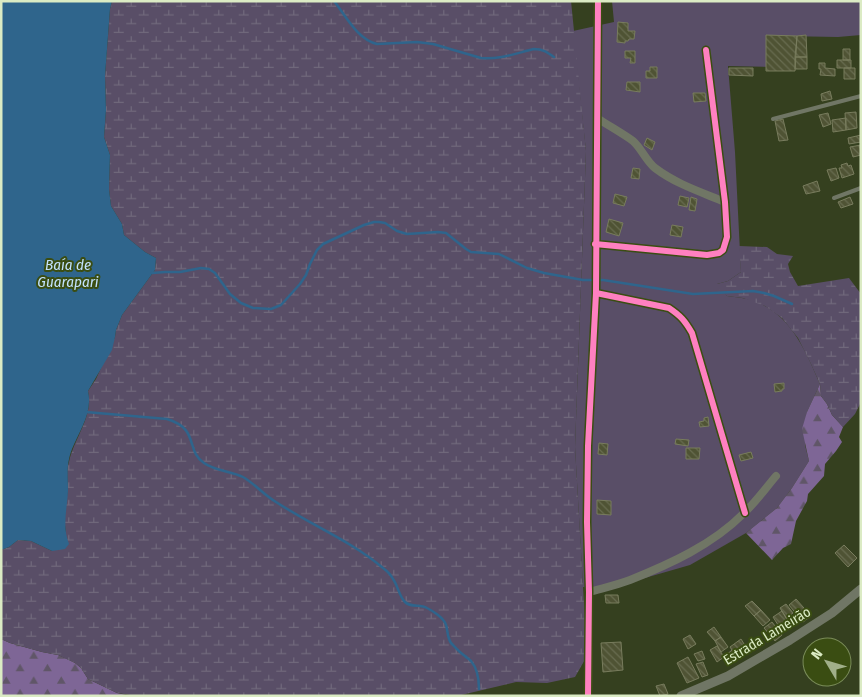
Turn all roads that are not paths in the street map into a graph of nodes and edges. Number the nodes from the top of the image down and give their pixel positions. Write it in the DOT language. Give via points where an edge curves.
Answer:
graph roads {
  1 [pos="598,1"];
  2 [pos="706,50"];
  3 [pos="861,96"];
  4 [pos="597,118"];
  5 [pos="774,119"];
  6 [pos="861,188"];
  7 [pos="834,198"];
  8 [pos="725,202"];
  9 [pos="595,244"];
  10 [pos="596,293"];
  11 [pos="776,476"];
  12 [pos="745,513"];
  13 [pos="861,589"];
  14 [pos="589,592"];
  15 [pos="588,696"];
  16 [pos="680,696"];
  1 -- 4 [label="street"];
  2 -- 8 [label="street"];
  3 -- 5 [label="lane"];
  4 -- 8 [label="street" via="634,142 654,167 678,183"];
  4 -- 9 [label="street"];
  6 -- 7 [label="lane"];
  8 -- 9 [label="street" via="727,236 719,253 708,255"];
  9 -- 10 [label="street"];
  10 -- 12 [label="street" via="669,308 686,322"];
  10 -- 14 [label="street" via="588,446"];
  11 -- 12 [label="street"];
  12 -- 14 [label="street" via="706,544 629,580"];
  13 -- 16 [label="street, Estrada Lameirão" via="832,613 790,640 728,676"];
  14 -- 15 [label="street"];
}
